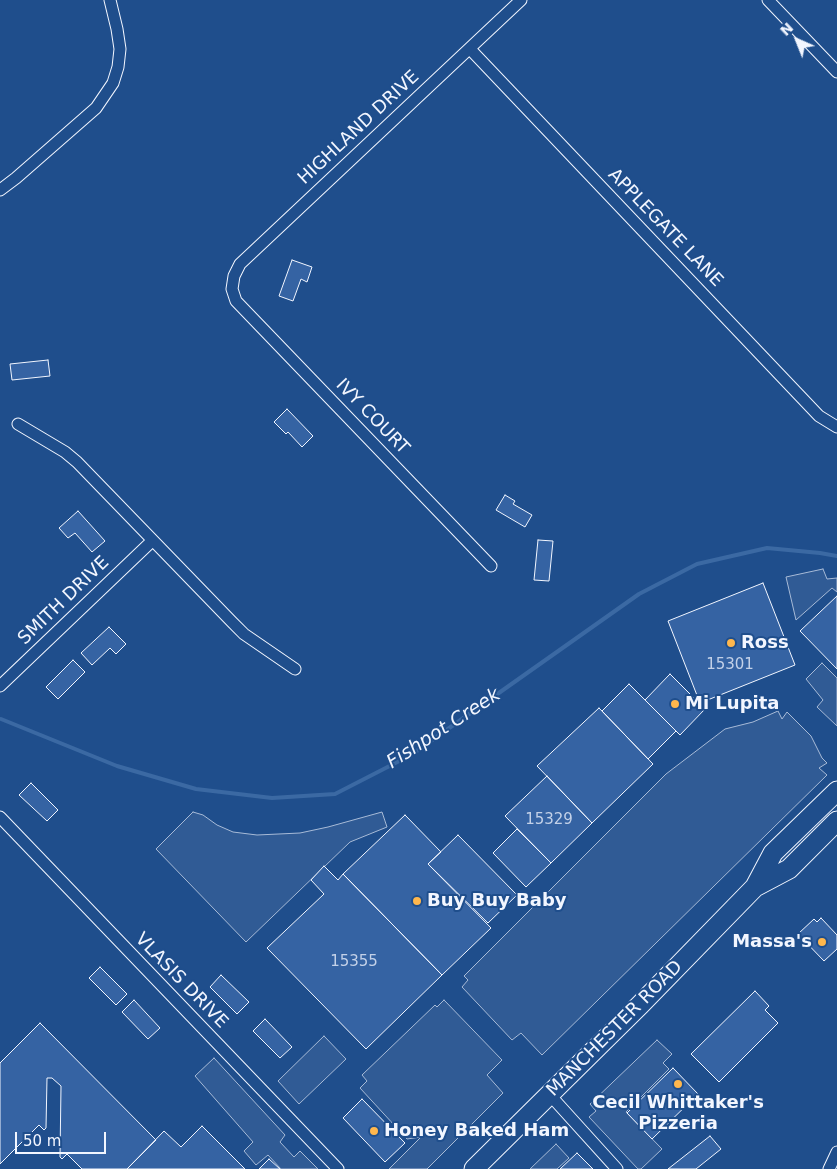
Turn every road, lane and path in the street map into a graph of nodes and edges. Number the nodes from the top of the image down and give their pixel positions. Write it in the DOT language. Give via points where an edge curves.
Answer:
graph roads {
  1 [pos="110,0"];
  2 [pos="521,0"];
  3 [pos="768,0"];
  4 [pos="470,49"];
  5 [pos="837,72"];
  6 [pos="0,190"];
  7 [pos="232,288"];
  8 [pos="18,424"];
  9 [pos="837,427"];
  10 [pos="152,541"];
  11 [pos="491,566"];
  12 [pos="295,669"];
  13 [pos="0,686"];
  14 [pos="837,791"];
  15 [pos="0,817"];
  16 [pos="837,821"];
  17 [pos="755,887"];
  18 [pos="550,1094"];
  19 [pos="837,1152"];
  20 [pos="338,1169"];
  21 [pos="474,1169"];
  22 [pos="618,1169"];
  23 [pos="828,1169"];
  1 -- 6 [label="street" via="120,50 113,83 96,108"];
  2 -- 4 [label="street, HIGHLAND DRIVE"];
  3 -- 5 [label="street"];
  4 -- 7 [label="street, HIGHLAND DRIVE" via="240,264"];
  4 -- 9 [label="street, APPLEGATE LANE" via="819,416"];
  7 -- 11 [label="street, IVY COURT" via="236,301"];
  8 -- 10 [label="street" via="66,452"];
  10 -- 12 [label="street" via="244,634"];
  10 -- 13 [label="street, SMITH DRIVE"];
  14 -- 17 [label="highway, MANCHESTER ROAD" via="773,853"];
  15 -- 20 [label="street, VLASIS DRIVE"];
  16 -- 17 [label="highway, MANCHESTER ROAD" via="789,868"];
  17 -- 18 [label="highway, MANCHESTER ROAD"];
  18 -- 21 [label="highway, MANCHESTER ROAD"];
  18 -- 22 [label="street"];
  19 -- 23 [label="street"];
}
